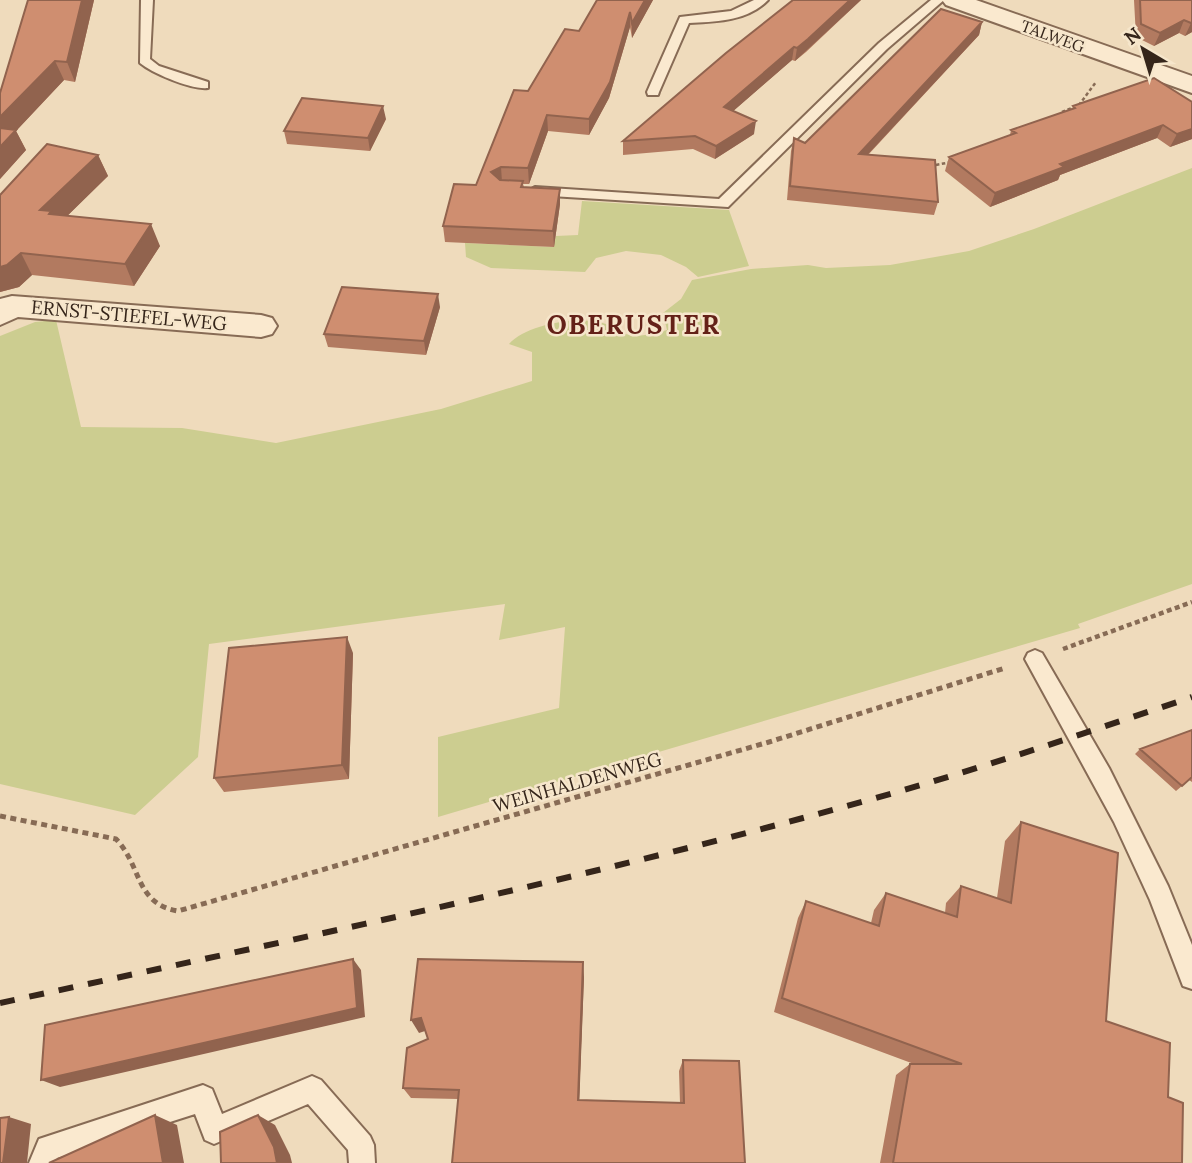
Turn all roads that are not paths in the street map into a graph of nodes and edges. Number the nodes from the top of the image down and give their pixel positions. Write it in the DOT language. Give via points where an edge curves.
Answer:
graph roads {
  1 [pos="147,0"];
  2 [pos="762,0"];
  3 [pos="938,0"];
  4 [pos="954,0"];
  5 [pos="203,85"];
  6 [pos="1192,85"];
  7 [pos="653,92"];
  8 [pos="515,190"];
  9 [pos="0,314"];
  10 [pos="261,326"];
  11 [pos="1035,659"];
  12 [pos="1192,977"];
  13 [pos="42,1163"];
  14 [pos="362,1163"];
  1 -- 5 [label="lane" via="144,60 155,69"];
  2 -- 7 [label="lane" via="735,16 684,20"];
  3 -- 8 [label="lane" via="883,46 723,204"];
  4 -- 6 [label="street, TALWEG"];
  9 -- 10 [label="street, ERNST-STIEFEL-WEG" via="12,306"];
  11 -- 12 [label="lane" via="1081,734 1153,876"];
  13 -- 14 [label="lane" via="48,1148 203,1098 214,1131 312,1089 361,1145"];
}
